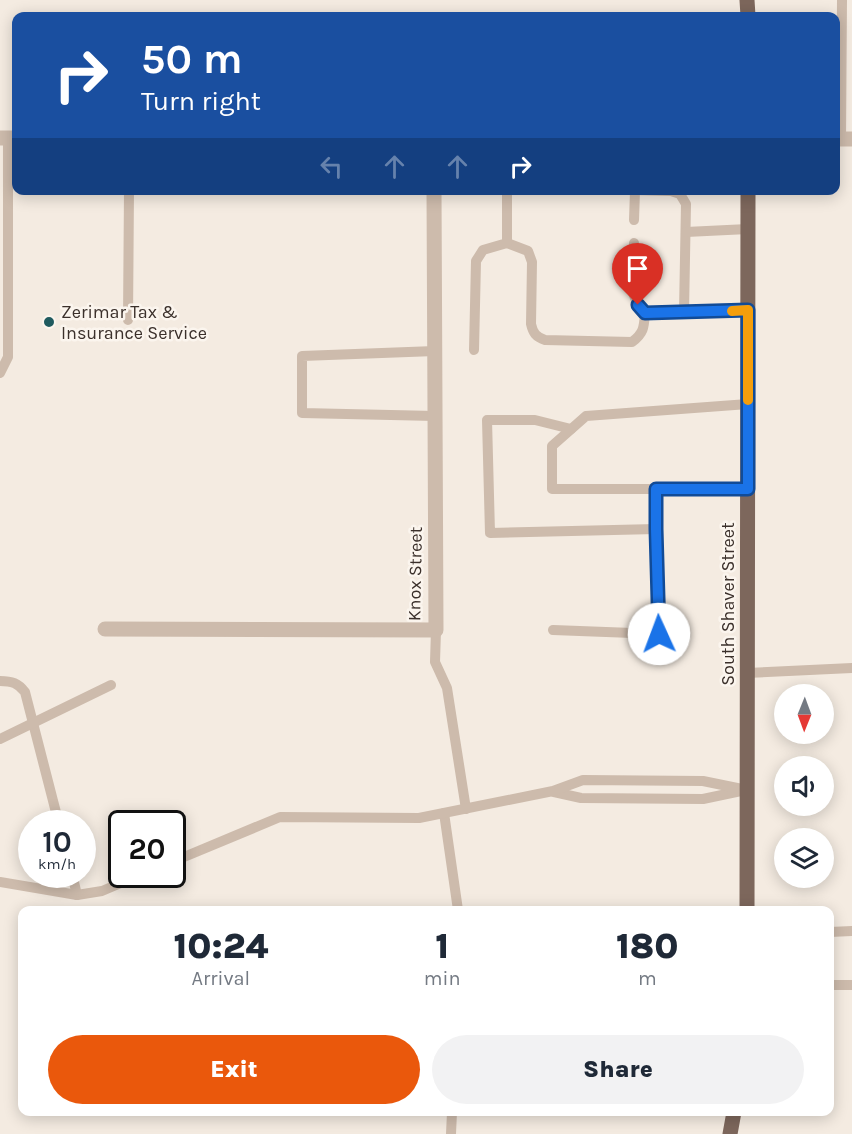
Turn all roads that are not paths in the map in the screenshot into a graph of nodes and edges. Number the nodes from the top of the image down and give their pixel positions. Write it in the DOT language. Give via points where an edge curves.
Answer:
graph roads {
  1 [pos="842,0"];
  2 [pos="840,30"];
  3 [pos="840,92"];
  4 [pos="8,138"];
  5 [pos="843,139"];
  6 [pos="4,195"];
  7 [pos="129,195"];
  8 [pos="434,195"];
  9 [pos="507,195"];
  10 [pos="634,195"];
  11 [pos="681,195"];
  12 [pos="748,195"];
  13 [pos="634,220"];
  14 [pos="748,229"];
  15 [pos="686,232"];
  16 [pos="507,243"];
  17 [pos="634,243"];
  18 [pos="748,310"];
  19 [pos="684,312"];
  20 [pos="645,313"];
  21 [pos="128,320"];
  22 [pos="474,350"];
  23 [pos="435,351"];
  24 [pos="0,373"];
  25 [pos="748,404"];
  26 [pos="435,416"];
  27 [pos="571,429"];
  28 [pos="656,489"];
  29 [pos="748,489"];
  30 [pos="656,529"];
  31 [pos="105,629"];
  32 [pos="436,630"];
  33 [pos="553,630"];
  34 [pos="852,668"];
  35 [pos="747,672"];
  36 [pos="0,681"];
  37 [pos="111,685"];
  38 [pos="33,723"];
  39 [pos="0,739"];
  40 [pos="747,790"];
  41 [pos="553,791"];
  42 [pos="466,809"];
  43 [pos="55,810"];
  44 [pos="444,813"];
  45 [pos="186,856"];
  46 [pos="0,882"];
  47 [pos="75,888"];
  48 [pos="109,888"];
  49 [pos="77,895"];
  50 [pos="457,906"];
  51 [pos="747,906"];
  52 [pos="834,932"];
  53 [pos="852,932"];
  54 [pos="834,985"];
  55 [pos="852,985"];
  56 [pos="452,1116"];
  57 [pos="733,1116"];
  58 [pos="451,1134"];
  59 [pos="730,1134"];
  1 -- 2 [label="lane"];
  3 -- 5 [label="lane"];
  4 -- 6 [label="lane"];
  6 -- 24 [label="lane" via="8,357"];
  7 -- 21 [label="lane"];
  8 -- 23 [label="street, Knox Street"];
  9 -- 16 [label="lane"];
  10 -- 13 [label="lane"];
  11 -- 15 [label="lane" via="686,204"];
  12 -- 14 [label="main road, South Shaver Street"];
  14 -- 15 [label="lane"];
  14 -- 18 [label="main road, South Shaver Street"];
  15 -- 19 [label="lane"];
  16 -- 20 [label="lane" via="528,251 531,257 531,324 537,338 632,342 640,336"];
  16 -- 22 [label="lane" via="483,250 476,261"];
  17 -- 20 [label="lane" via="633,292"];
  18 -- 19 [label="lane"];
  18 -- 25 [label="main road, South Shaver Street"];
  19 -- 20 [label="lane"];
  23 -- 26 [label="street, Knox Street"];
  23 -- 26 [label="lane" via="302,356 302,413"];
  25 -- 27 [label="lane" via="586,416"];
  25 -- 29 [label="main road, South Shaver Street"];
  26 -- 32 [label="street, Knox Street"];
  27 -- 28 [label="lane" via="552,446 552,489"];
  27 -- 30 [label="lane" via="535,420 487,420 490,534"];
  28 -- 29 [label="lane"];
  28 -- 30 [label="lane"];
  29 -- 35 [label="main road, South Shaver Street"];
  30 -- 33 [label="lane" via="659,634"];
  31 -- 32 [label="street, Knox Street"];
  32 -- 42 [label="lane" via="435,662 447,688"];
  34 -- 35 [label="lane"];
  35 -- 40 [label="main road, South Shaver Street"];
  36 -- 38 [label="lane" via="18,683 25,692"];
  37 -- 38 [label="lane"];
  38 -- 39 [label="lane"];
  38 -- 43 [label="lane"];
  40 -- 41 [label="lane" via="703,799 581,798"];
  40 -- 41 [label="lane" via="703,781 583,780"];
  40 -- 51 [label="main road, South Shaver Street"];
  41 -- 42 [label="lane"];
  42 -- 44 [label="lane"];
  44 -- 45 [label="lane" via="419,818 280,818"];
  44 -- 50 [label="lane"];
  46 -- 49 [label="lane"];
  47 -- 49 [label="lane"];
  48 -- 49 [label="lane"];
  52 -- 53 [label="lane"];
  54 -- 55 [label="lane"];
  56 -- 58 [label="lane"];
  57 -- 59 [label="main road"];
}
